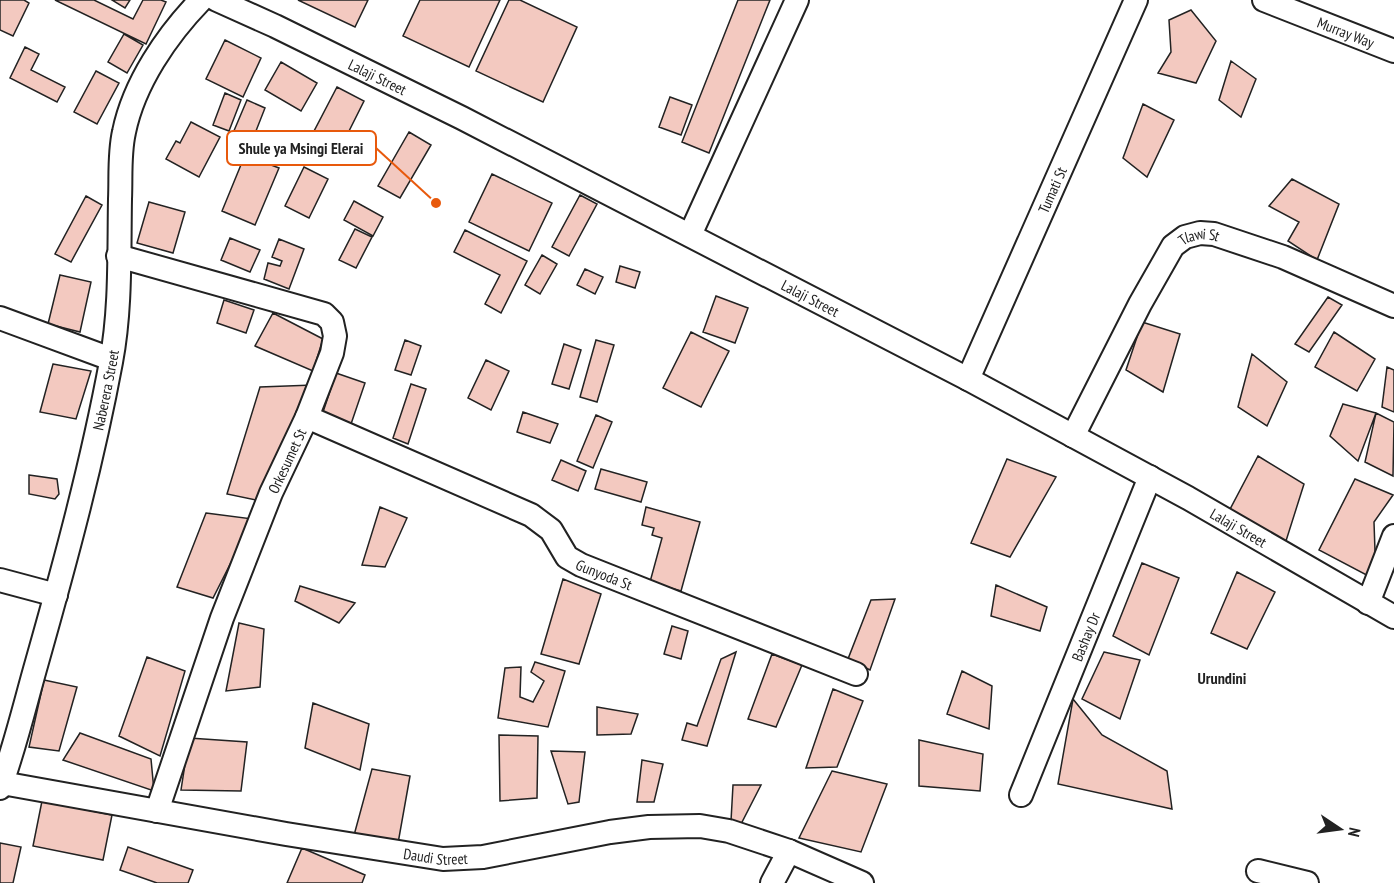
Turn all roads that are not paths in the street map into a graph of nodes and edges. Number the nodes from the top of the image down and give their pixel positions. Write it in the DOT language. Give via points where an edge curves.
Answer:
graph roads {
  1 [pos="201,0"];
  2 [pos="217,0"];
  3 [pos="797,0"];
  4 [pos="1136,0"];
  5 [pos="1264,0"];
  6 [pos="1394,51"];
  7 [pos="690,235"];
  8 [pos="118,256"];
  9 [pos="1394,306"];
  10 [pos="0,318"];
  11 [pos="111,359"];
  12 [pos="968,379"];
  13 [pos="308,417"];
  14 [pos="1073,436"];
  15 [pos="1150,477"];
  16 [pos="1394,536"];
  17 [pos="0,580"];
  18 [pos="56,595"];
  19 [pos="1368,603"];
  20 [pos="1394,617"];
  21 [pos="856,674"];
  22 [pos="1,786"];
  23 [pos="1021,795"];
  24 [pos="157,811"];
  25 [pos="789,850"];
  26 [pos="1258,871"];
  27 [pos="772,883"];
  28 [pos="862,883"];
  29 [pos="1307,883"];
  1 -- 8 [label="street, Naberera Street" via="183,18 157,57 130,111 121,160"];
  2 -- 7 [label="street, Lalaji Street" via="462,118"];
  3 -- 7 [label="street"];
  4 -- 12 [label="street, Tumati St"];
  5 -- 6 [label="street, Murray Way"];
  7 -- 12 [label="street, Lalaji Street"];
  8 -- 11 [label="street, Naberera Street"];
  8 -- 13 [label="street, Orkesumet St" via="324,314 332,322 335,336"];
  9 -- 14 [label="street, Tlawi St" via="1249,245 1214,234 1185,237 1173,246 1140,304"];
  10 -- 11 [label="street"];
  11 -- 18 [label="street, Naberera Street" via="95,442"];
  12 -- 14 [label="street, Lalaji Street"];
  13 -- 21 [label="street, Gunyoda St" via="531,515 551,530 567,557 581,565"];
  13 -- 24 [label="street, Orkesumet St" via="271,493 226,608"];
  14 -- 15 [label="street, Lalaji Street"];
  15 -- 19 [label="street, Lalaji Street"];
  15 -- 23 [label="street, Bashay Dr"];
  16 -- 19 [label="street"];
  17 -- 18 [label="street"];
  18 -- 22 [label="street, Naberera Street"];
  19 -- 20 [label="street, Lalaji Street"];
  22 -- 24 [label="street, Daudi Street"];
  24 -- 25 [label="street, Daudi Street" via="443,859 483,856 610,832 685,825 729,831"];
  25 -- 27 [label="street"];
  25 -- 28 [label="street, Daudi Street"];
  26 -- 29 [label="street"];
}
